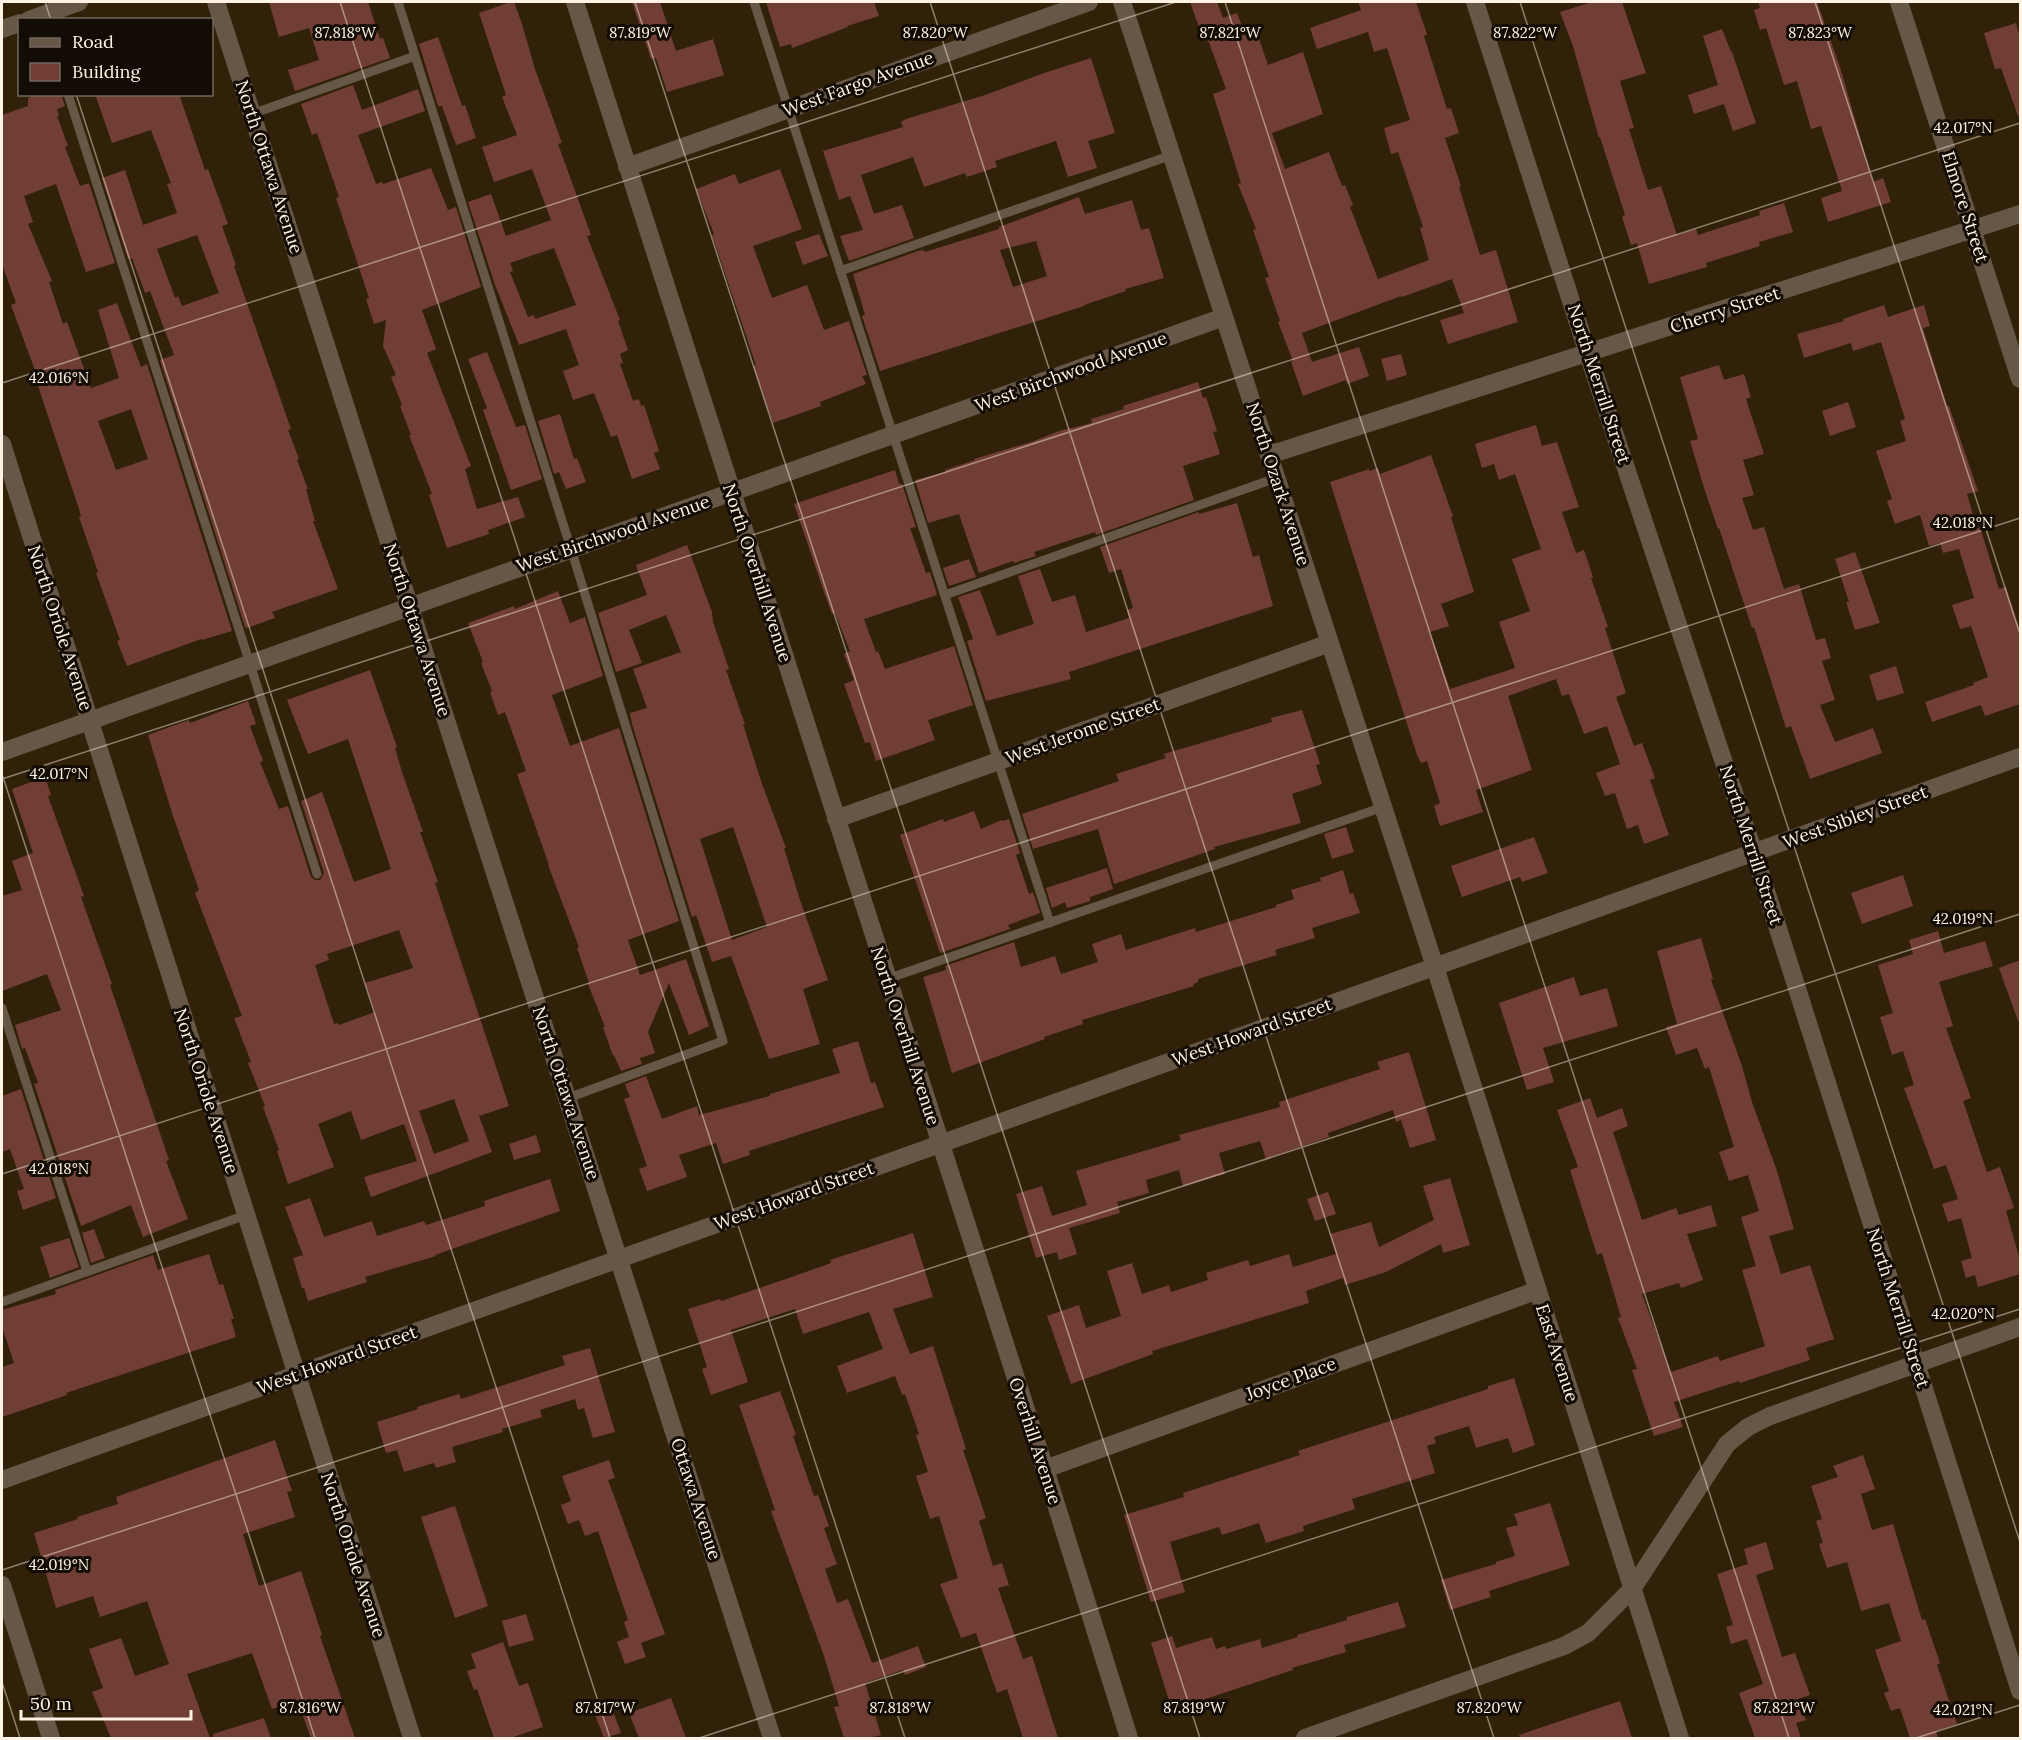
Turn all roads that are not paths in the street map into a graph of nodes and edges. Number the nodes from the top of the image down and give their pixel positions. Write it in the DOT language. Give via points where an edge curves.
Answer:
graph roads {
  1 [pos="79,2"];
  2 [pos="216,2"];
  3 [pos="398,2"];
  4 [pos="575,2"];
  5 [pos="754,2"];
  6 [pos="1089,2"];
  7 [pos="1122,2"];
  8 [pos="1476,2"];
  9 [pos="1899,2"];
  10 [pos="39,15"];
  11 [pos="18,24"];
  12 [pos="2,29"];
  13 [pos="415,56"];
  14 [pos="69,96"];
  15 [pos="788,109"];
  16 [pos="252,114"];
  17 [pos="1172,155"];
  18 [pos="627,167"];
  19 [pos="2020,214"];
  20 [pos="1973,230"];
  21 [pos="840,271"];
  22 [pos="1224,317"];
  23 [pos="1588,354"];
  24 [pos="2020,379"];
  25 [pos="893,435"];
  26 [pos="2,444"];
  27 [pos="1269,455"];
  28 [pos="1276,478"];
  29 [pos="732,492"];
  30 [pos="572,549"];
  31 [pos="945,595"];
  32 [pos="410,606"];
  33 [pos="1330,643"];
  34 [pos="250,663"];
  35 [pos="89,721"];
  36 [pos="2,752"];
  37 [pos="2020,758"];
  38 [pos="998,761"];
  39 [pos="1383,807"];
  40 [pos="836,819"];
  41 [pos="1754,853"];
  42 [pos="317,874"];
  43 [pos="1588,913"];
  44 [pos="1050,923"];
  45 [pos="1435,967"];
  46 [pos="887,979"];
  47 [pos="2,1008"];
  48 [pos="568,1098"];
  49 [pos="940,1144"];
  50 [pos="246,1215"];
  51 [pos="619,1259"];
  52 [pos="87,1271"];
  53 [pos="1538,1290"];
  54 [pos="2,1302"];
  55 [pos="2020,1327"];
  56 [pos="1916,1365"];
  57 [pos="296,1375"];
  58 [pos="1045,1469"];
  59 [pos="2,1480"];
  60 [pos="2,1585"];
  61 [pos="1632,1589"];
  62 [pos="2020,1691"];
  63 [pos="51,1738"];
  64 [pos="411,1738"];
  65 [pos="772,1738"];
  66 [pos="1129,1738"];
  67 [pos="1305,1738"];
  68 [pos="1680,1738"];
  1 -- 10 [label="street"];
  2 -- 16 [label="street, North Ottawa Avenue"];
  3 -- 13 [label="lane"];
  4 -- 18 [label="street, North Overhill Avenue"];
  5 -- 15 [label="lane"];
  6 -- 15 [label="street, West Fargo Avenue"];
  7 -- 17 [label="street, North Ozark Avenue"];
  8 -- 23 [label="street, North Merrill Street"];
  9 -- 20 [label="street, Elmore Street"];
  11 -- 12 [label="street"];
  13 -- 16 [label="lane"];
  13 -- 30 [label="lane"];
  14 -- 34 [label="lane"];
  15 -- 18 [label="street, West Fargo Avenue"];
  15 -- 21 [label="lane"];
  16 -- 32 [label="street, North Ottawa Avenue"];
  17 -- 21 [label="lane"];
  17 -- 22 [label="street, North Ozark Avenue"];
  18 -- 29 [label="street, North Overhill Avenue"];
  19 -- 20 [label="street, Cherry Street"];
  20 -- 23 [label="street, Cherry Street"];
  20 -- 24 [label="street, Elmore Street"];
  21 -- 25 [label="lane"];
  22 -- 25 [label="street, West Birchwood Avenue"];
  22 -- 27 [label="street, North Ozark Avenue"];
  23 -- 27 [label="street, Cherry Street"];
  23 -- 41 [label="street, North Merrill Street"];
  25 -- 29 [label="street, West Birchwood Avenue"];
  25 -- 31 [label="lane"];
  26 -- 35 [label="street, North Oriole Avenue"];
  27 -- 28 [label="street, North Ozark Avenue"];
  28 -- 31 [label="lane"];
  28 -- 33 [label="street, North Ozark Avenue"];
  29 -- 30 [label="street, West Birchwood Avenue"];
  29 -- 40 [label="street, North Overhill Avenue"];
  30 -- 32 [label="street, West Birchwood Avenue"];
  30 -- 48 [label="lane" via="723,1041"];
  31 -- 38 [label="lane"];
  32 -- 34 [label="street, West Birchwood Avenue"];
  32 -- 48 [label="street, North Ottawa Avenue"];
  33 -- 38 [label="street, West Jerome Street"];
  33 -- 39 [label="street, North Ozark Avenue"];
  34 -- 35 [label="street, West Birchwood Avenue"];
  34 -- 42 [label="lane"];
  35 -- 36 [label="street, West Birchwood Avenue"];
  35 -- 50 [label="street, North Oriole Avenue"];
  37 -- 41 [label="street, West Sibley Street"];
  38 -- 40 [label="street, West Jerome Street"];
  38 -- 44 [label="lane"];
  39 -- 44 [label="lane"];
  39 -- 45 [label="street, North Ozark Avenue"];
  40 -- 46 [label="street, North Overhill Avenue"];
  41 -- 43 [label="street, West Sibley Street"];
  41 -- 56 [label="street, North Merrill Street"];
  43 -- 45 [label="street, West Howard Street"];
  44 -- 46 [label="lane"];
  45 -- 49 [label="street, West Howard Street"];
  45 -- 53 [label="street, East Avenue"];
  46 -- 49 [label="street, North Overhill Avenue"];
  47 -- 52 [label="lane"];
  48 -- 51 [label="street, North Ottawa Avenue"];
  49 -- 51 [label="street, West Howard Street"];
  49 -- 58 [label="street, Overhill Avenue"];
  50 -- 52 [label="lane"];
  50 -- 57 [label="street, North Oriole Avenue"];
  51 -- 57 [label="street, West Howard Street"];
  51 -- 65 [label="street, Ottawa Avenue"];
  52 -- 54 [label="lane"];
  53 -- 58 [label="street, Joyce Place"];
  53 -- 61 [label="street, East Avenue"];
  55 -- 56 [label="street"];
  56 -- 61 [label="street" via="1748,1427 1727,1444 1711,1466"];
  56 -- 62 [label="street, North Merrill Street"];
  57 -- 59 [label="street, West Howard Street"];
  57 -- 64 [label="street, North Oriole Avenue"];
  58 -- 66 [label="street, Overhill Avenue"];
  60 -- 63 [label="street"];
  61 -- 67 [label="street" via="1588,1633 1564,1646"];
  61 -- 68 [label="street, East Avenue"];
}
